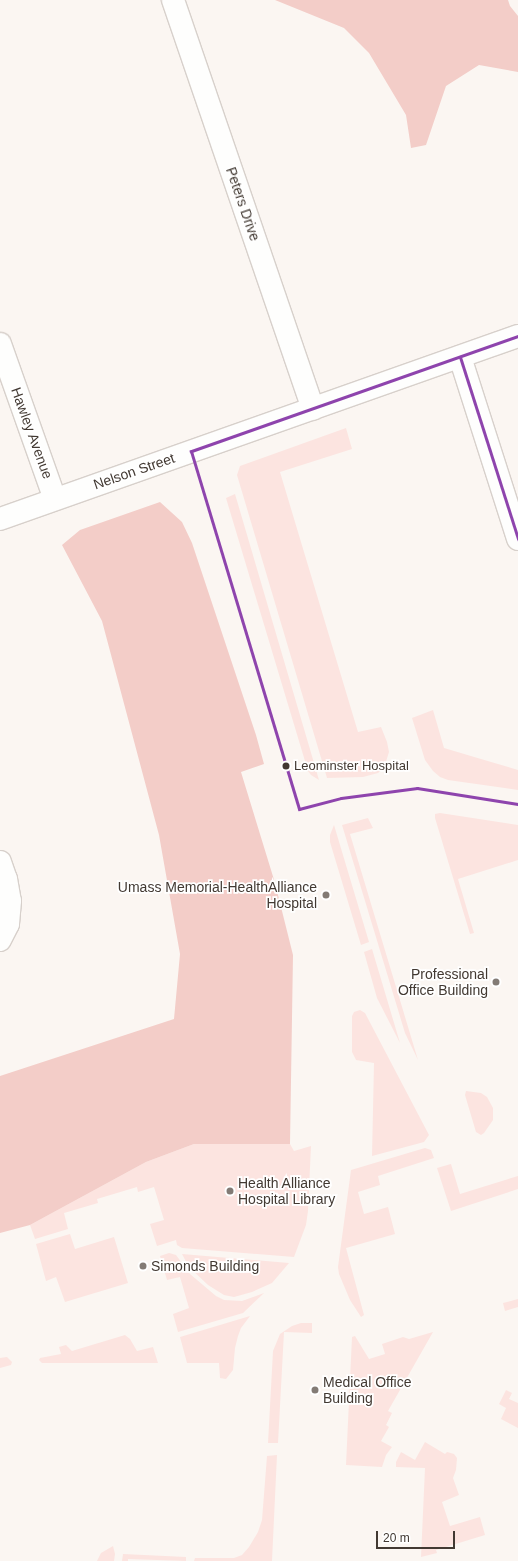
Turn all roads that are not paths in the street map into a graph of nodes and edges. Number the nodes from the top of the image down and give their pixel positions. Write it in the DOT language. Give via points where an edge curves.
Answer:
graph roads {
  1 [pos="173,0"];
  2 [pos="518,336"];
  3 [pos="0,344"];
  4 [pos="460,357"];
  5 [pos="313,408"];
  6 [pos="55,499"];
  7 [pos="0,519"];
  8 [pos="518,539"];
  9 [pos="0,862"];
  10 [pos="0,940"];
  1 -- 5 [label="street, Peters Drive"];
  2 -- 4 [label="street, Nelson Street"];
  3 -- 6 [label="street, Hawley Avenue"];
  4 -- 5 [label="street, Nelson Street"];
  4 -- 8 [label="street"];
  5 -- 6 [label="street, Nelson Street"];
  6 -- 7 [label="street, Nelson Street"];
  9 -- 10 [label="street" via="10,901 8,924"];
}
